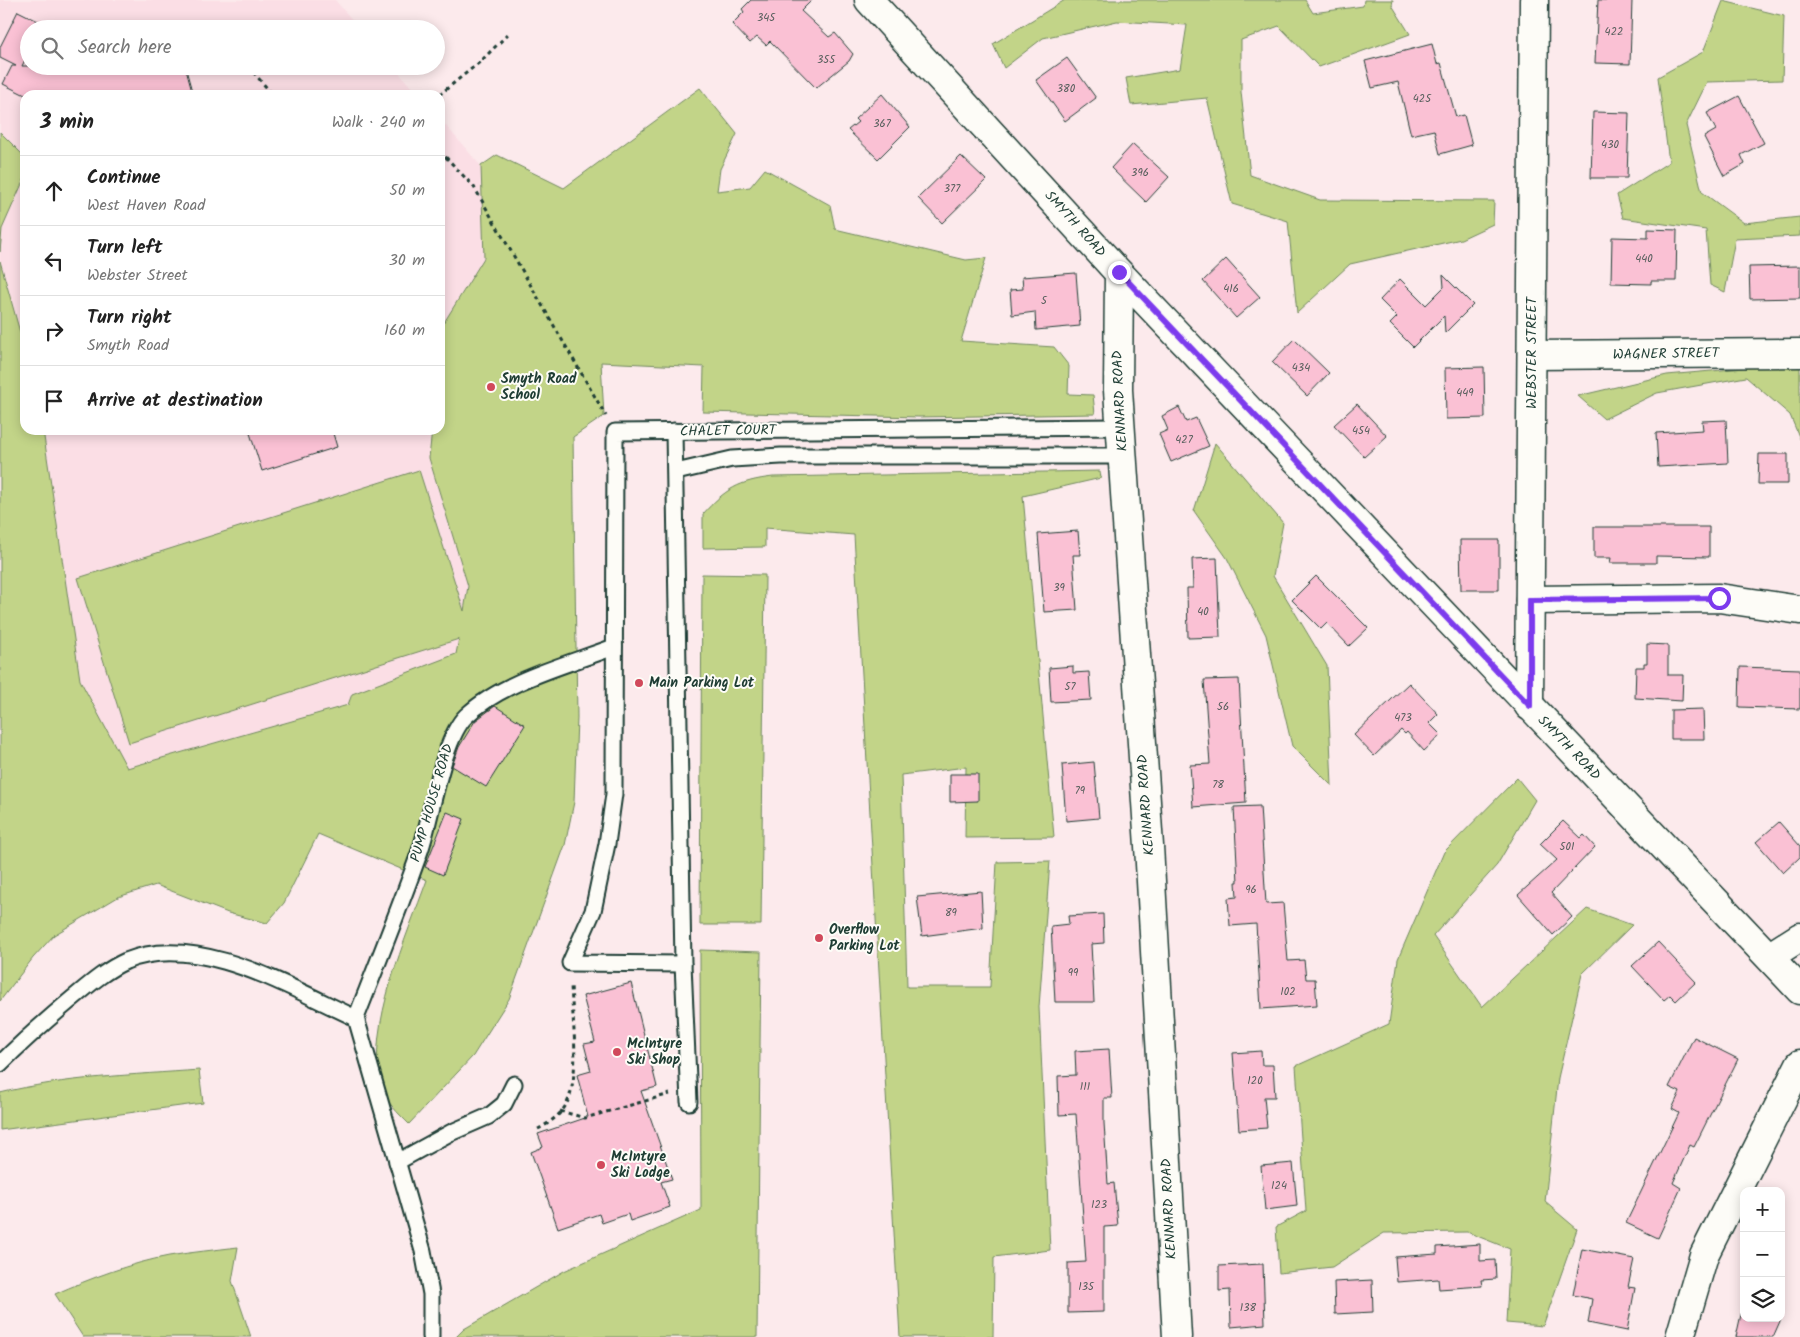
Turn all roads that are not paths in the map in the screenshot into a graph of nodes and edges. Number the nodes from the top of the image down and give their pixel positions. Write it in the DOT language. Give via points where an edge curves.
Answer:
graph roads {
  1 [pos="869,0"];
  2 [pos="1534,0"];
  3 [pos="1119,272"];
  4 [pos="1800,352"];
  5 [pos="1532,355"];
  6 [pos="1120,427"];
  7 [pos="674,431"];
  8 [pos="1123,456"];
  9 [pos="676,472"];
  10 [pos="1530,600"];
  11 [pos="1800,610"];
  12 [pos="614,647"];
  13 [pos="1530,706"];
  14 [pos="1800,937"];
  15 [pos="1770,956"];
  16 [pos="683,964"];
  17 [pos="1800,990"];
  18 [pos="356,1018"];
  19 [pos="0,1064"];
  20 [pos="1800,1064"];
  21 [pos="514,1084"];
  22 [pos="689,1095"];
  23 [pos="397,1162"];
  24 [pos="431,1337"];
  25 [pos="1177,1337"];
  26 [pos="1680,1337"];
  1 -- 3 [label="street, SMYTH ROAD"];
  2 -- 5 [label="street, WEBSTER STREET"];
  3 -- 6 [label="street, KENNARD ROAD"];
  3 -- 13 [label="street, SMYTH ROAD"];
  4 -- 5 [label="street, WAGNER STREET"];
  5 -- 10 [label="street, WEBSTER STREET"];
  6 -- 7 [label="lane, CHALET COURT"];
  6 -- 8 [label="street, KENNARD ROAD"];
  7 -- 9 [label="lane, CHALET COURT"];
  7 -- 12 [label="lane" via="615,432"];
  8 -- 9 [label="lane, CHALET COURT" via="781,456 732,459"];
  8 -- 25 [label="street, KENNARD ROAD"];
  9 -- 16 [label="lane"];
  10 -- 11 [label="street" via="1719,598"];
  10 -- 13 [label="street, WEBSTER STREET"];
  12 -- 16 [label="lane" via="614,794 593,911 570,963"];
  12 -- 18 [label="lane, PUMP HOUSE ROAD" via="503,691 464,718 450,739 421,846"];
  13 -- 15 [label="street, SMYTH ROAD"];
  14 -- 15 [label="street"];
  15 -- 17 [label="street, SMYTH ROAD"];
  16 -- 22 [label="lane"];
  18 -- 19 [label="lane" via="264,976 206,956 154,954 105,972 28,1036"];
  18 -- 23 [label="lane"];
  20 -- 26 [label="street" via="1704,1255"];
  21 -- 23 [label="lane" via="504,1104 488,1116"];
  23 -- 24 [label="lane" via="423,1251 431,1294"];
}
